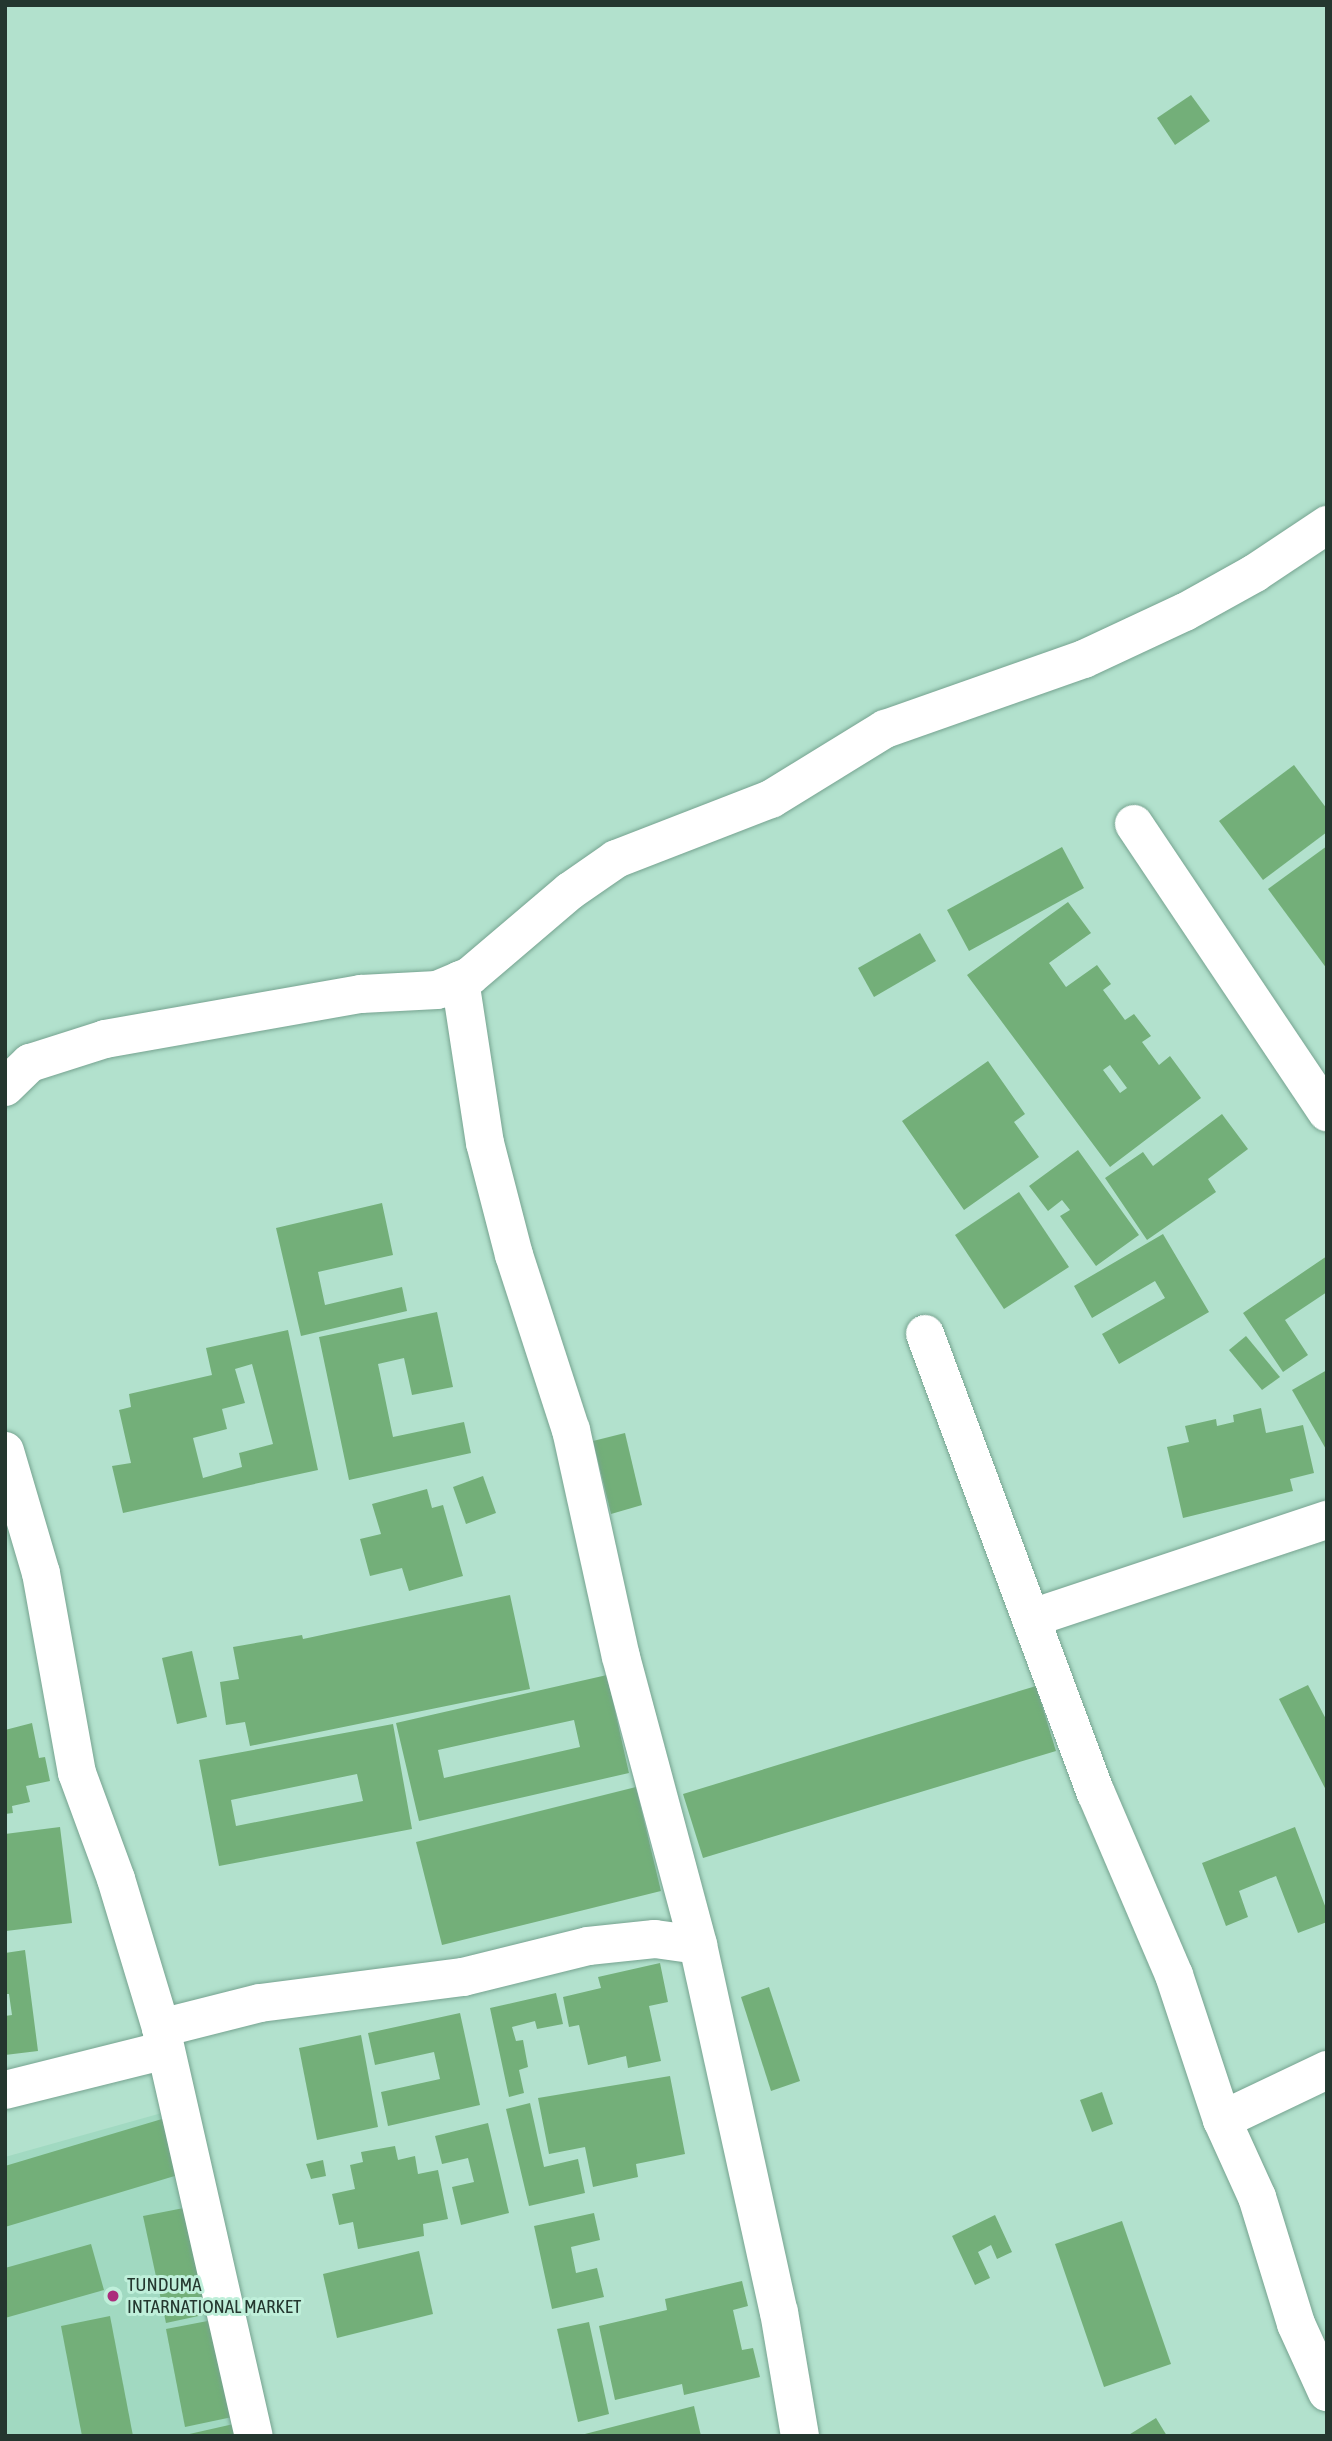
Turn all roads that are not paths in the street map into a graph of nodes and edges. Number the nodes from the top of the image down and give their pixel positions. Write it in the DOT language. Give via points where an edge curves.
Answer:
graph roads {
  1 [pos="1327,525"];
  2 [pos="1134,824"];
  3 [pos="460,980"];
  4 [pos="5,1087"];
  5 [pos="1327,1111"];
  6 [pos="925,1334"];
  7 [pos="5,1451"];
  8 [pos="1327,1520"];
  9 [pos="1032,1618"];
  10 [pos="698,1945"];
  11 [pos="163,2039"];
  12 [pos="1327,2070"];
  13 [pos="5,2090"];
  14 [pos="1222,2120"];
  15 [pos="1327,2392"];
  16 [pos="254,2436"];
  17 [pos="800,2436"];
  1 -- 3 [label="street" via="1185,612 1084,659 885,729 771,799 616,859 570,891 492,960"];
  2 -- 5 [label="street"];
  3 -- 4 [label="street" via="436,990 361,994 105,1039 30,1063"];
  3 -- 10 [label="street" via="485,1143 514,1255 571,1430 621,1657"];
  6 -- 9 [label="street"];
  7 -- 11 [label="street" via="41,1573 76,1773 116,1879"];
  8 -- 9 [label="street"];
  9 -- 14 [label="street" via="1096,1793 1174,1975"];
  10 -- 11 [label="street" via="655,1940 587,1946 463,1977 260,2003"];
  10 -- 17 [label="street" via="779,2312"];
  11 -- 13 [label="street"];
  11 -- 16 [label="street"];
  12 -- 14 [label="street"];
  14 -- 15 [label="street" via="1257,2197 1296,2324"];
}
